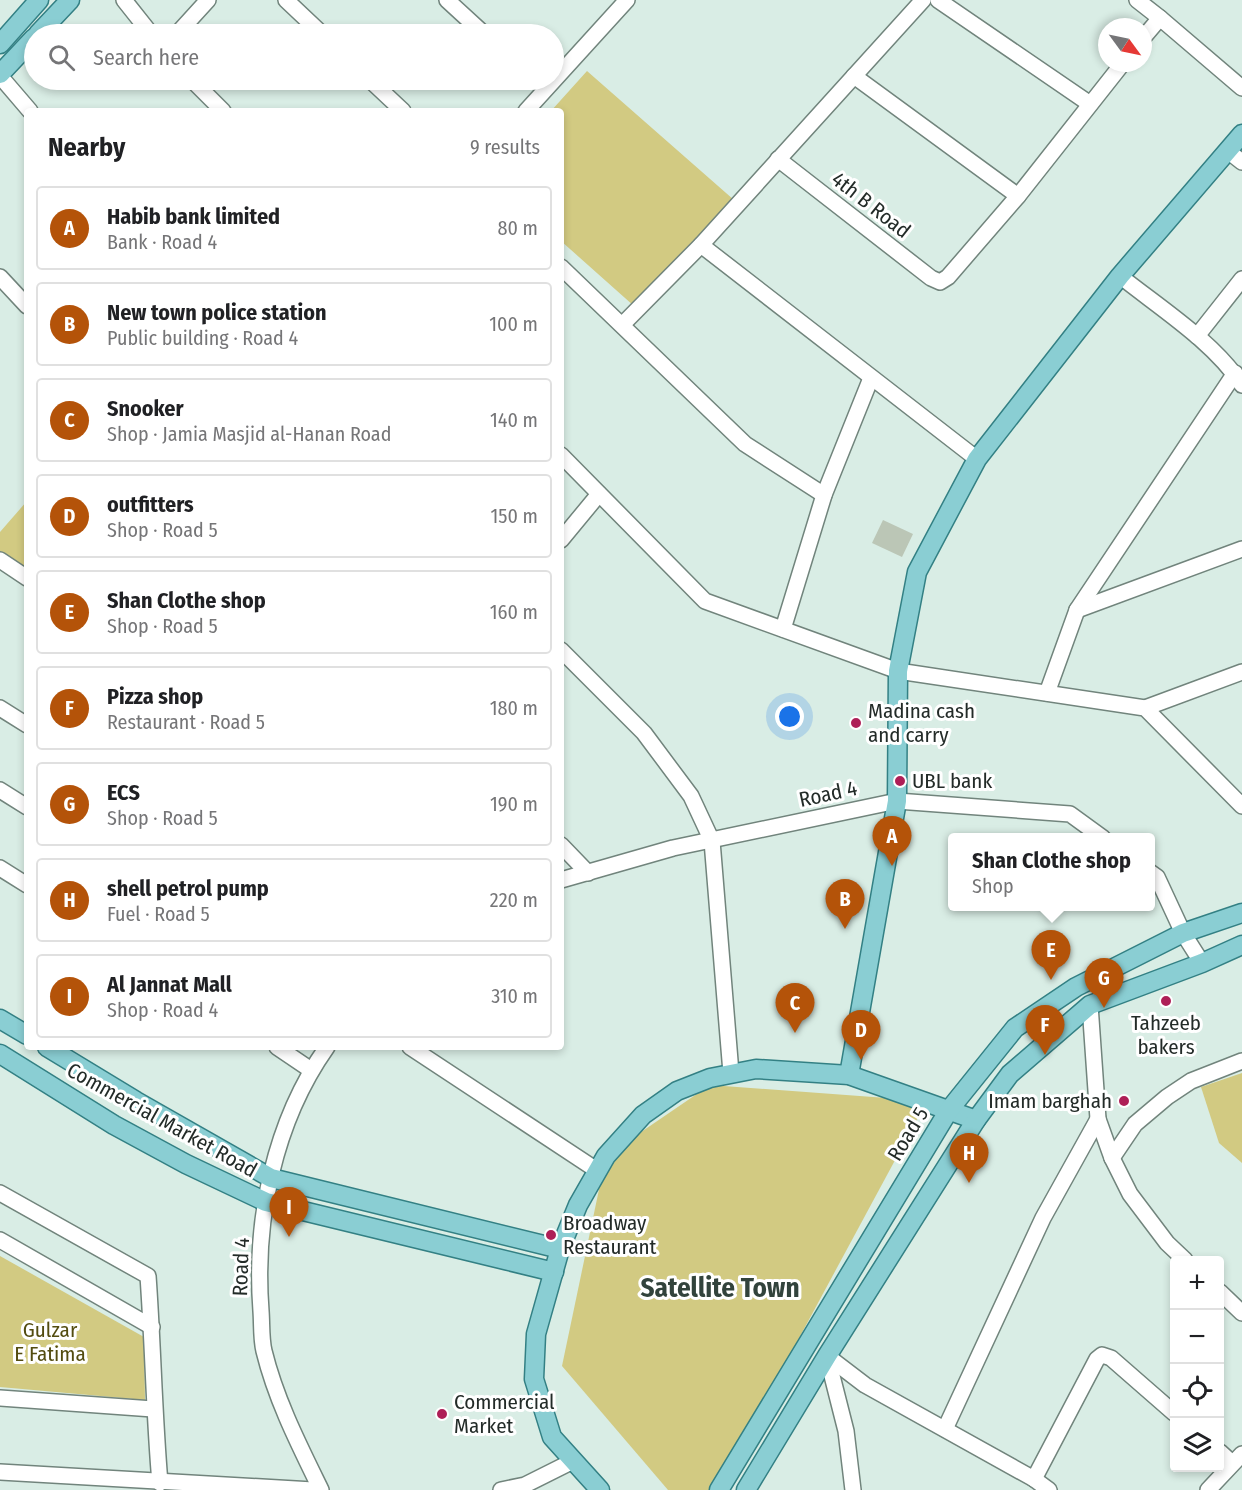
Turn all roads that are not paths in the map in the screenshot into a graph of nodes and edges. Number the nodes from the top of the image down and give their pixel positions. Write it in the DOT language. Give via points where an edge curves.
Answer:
graph roads {
  1 [pos="39,0"];
  2 [pos="70,0"];
  3 [pos="123,0"];
  4 [pos="208,0"];
  5 [pos="286,0"];
  6 [pos="447,0"];
  7 [pos="627,0"];
  8 [pos="923,0"];
  9 [pos="938,0"];
  10 [pos="1137,0"];
  11 [pos="1160,18"];
  12 [pos="47,24"];
  13 [pos="143,24"];
  14 [pos="186,24"];
  15 [pos="311,24"];
  16 [pos="473,24"];
  17 [pos="1152,27"];
  18 [pos="0,44"];
  19 [pos="24,49"];
  20 [pos="564,60"];
  21 [pos="1116,72"];
  22 [pos="0,75"];
  23 [pos="855,76"];
  24 [pos="1242,88"];
  25 [pos="202,90"];
  26 [pos="381,90"];
  27 [pos="536,90"];
  28 [pos="1090,104"];
  29 [pos="28,108"];
  30 [pos="220,108"];
  31 [pos="400,108"];
  32 [pos="527,108"];
  33 [pos="1242,134"];
  34 [pos="1235,157"];
  35 [pos="778,159"];
  36 [pos="1018,196"];
  37 [pos="701,245"];
  38 [pos="564,270"];
  39 [pos="1120,276"];
  40 [pos="0,278"];
  41 [pos="1242,279"];
  42 [pos="24,303"];
  43 [pos="623,324"];
  44 [pos="1197,336"];
  45 [pos="871,378"];
  46 [pos="1238,379"];
  47 [pos="564,458"];
  48 [pos="977,459"];
  49 [pos="599,494"];
  50 [pos="824,495"];
  51 [pos="564,536"];
  52 [pos="1242,549"];
  53 [pos="0,560"];
  54 [pos="24,576"];
  55 [pos="1077,610"];
  56 [pos="783,629"];
  57 [pos="564,653"];
  58 [pos="898,671"];
  59 [pos="1242,672"];
  60 [pos="1047,693"];
  61 [pos="0,708"];
  62 [pos="1145,708"];
  63 [pos="24,723"];
  64 [pos="0,790"];
  65 [pos="897,801"];
  66 [pos="1240,801"];
  67 [pos="24,805"];
  68 [pos="1097,833"];
  69 [pos="712,841"];
  70 [pos="564,847"];
  71 [pos="0,867"];
  72 [pos="588,873"];
  73 [pos="1155,876"];
  74 [pos="564,879"];
  75 [pos="24,883"];
  76 [pos="1242,913"];
  77 [pos="1183,933"];
  78 [pos="1242,945"];
  79 [pos="1202,963"];
  80 [pos="1090,1005"];
  81 [pos="0,1019"];
  82 [pos="24,1033"];
  83 [pos="52,1050"];
  84 [pos="281,1050"];
  85 [pos="325,1050"];
  86 [pos="415,1050"];
  87 [pos="0,1053"];
  88 [pos="1242,1061"];
  89 [pos="311,1070"];
  90 [pos="731,1073"];
  91 [pos="849,1075"];
  92 [pos="949,1110"];
  93 [pos="1098,1119"];
  94 [pos="976,1120"];
  95 [pos="1112,1158"];
  96 [pos="598,1171"];
  97 [pos="271,1178"];
  98 [pos="0,1193"];
  99 [pos="266,1202"];
  100 [pos="0,1240"];
  101 [pos="560,1249"];
  102 [pos="1180,1256"];
  103 [pos="554,1272"];
  104 [pos="1224,1296"];
  105 [pos="1242,1313"];
  106 [pos="152,1327"];
  107 [pos="827,1356"];
  108 [pos="0,1398"];
  109 [pos="153,1410"];
  110 [pos="1170,1410"];
  111 [pos="945,1429"];
  112 [pos="1237,1458"];
  113 [pos="573,1461"];
  114 [pos="0,1472"];
  115 [pos="1034,1479"];
  116 [pos="160,1483"];
  117 [pos="313,1490"];
  118 [pos="321,1490"];
  119 [pos="501,1490"];
  120 [pos="600,1490"];
  121 [pos="719,1490"];
  122 [pos="746,1490"];
  123 [pos="853,1490"];
  124 [pos="1049,1490"];
  125 [pos="1208,1490"];
  1 -- 18 [label="main road"];
  2 -- 12 [label="main road"];
  3 -- 13 [label="street"];
  4 -- 14 [label="street"];
  5 -- 15 [label="street"];
  6 -- 16 [label="street"];
  7 -- 20 [label="street"];
  8 -- 23 [label="street"];
  9 -- 28 [label="street"];
  10 -- 11 [label="street"];
  11 -- 17 [label="street"];
  11 -- 24 [label="street"];
  19 -- 22 [label="main road"];
  21 -- 28 [label="street"];
  22 -- 29 [label="street"];
  23 -- 35 [label="street"];
  23 -- 36 [label="street"];
  25 -- 30 [label="street"];
  26 -- 31 [label="street"];
  27 -- 32 [label="street"];
  28 -- 36 [label="street"];
  33 -- 34 [label="main road"];
  34 -- 39 [label="main road"];
  35 -- 36 [label="street, 4th B Road" via="940,282 948,278"];
  35 -- 37 [label="street"];
  37 -- 43 [label="street"];
  37 -- 45 [label="street"];
  38 -- 43 [label="street"];
  39 -- 44 [label="street"];
  39 -- 48 [label="main road"];
  40 -- 42 [label="street"];
  41 -- 44 [label="street"];
  43 -- 50 [label="street" via="745,444"];
  44 -- 46 [label="street"];
  45 -- 48 [label="street"];
  45 -- 50 [label="street"];
  46 -- 55 [label="street"];
  47 -- 49 [label="street"];
  48 -- 58 [label="main road" via="917,572"];
  49 -- 51 [label="street"];
  49 -- 56 [label="street" via="705,601"];
  50 -- 56 [label="street"];
  52 -- 55 [label="street"];
  53 -- 54 [label="street"];
  55 -- 60 [label="street"];
  56 -- 58 [label="street"];
  57 -- 69 [label="street" via="644,733 691,796"];
  58 -- 60 [label="street"];
  58 -- 65 [label="main road"];
  59 -- 62 [label="street"];
  60 -- 62 [label="street"];
  61 -- 63 [label="street"];
  62 -- 66 [label="street"];
  64 -- 67 [label="street"];
  65 -- 68 [label="street, Road 4" via="1070,814"];
  65 -- 69 [label="street, Road 4"];
  65 -- 91 [label="main road"];
  69 -- 72 [label="street, Road 4"];
  69 -- 90 [label="street"];
  70 -- 72 [label="street"];
  71 -- 75 [label="street"];
  72 -- 74 [label="street, Road 4"];
  73 -- 77 [label="street"];
  76 -- 77 [label="main road, Road 5"];
  77 -- 79 [label="street"];
  77 -- 92 [label="main road, Road 5" via="1076,987 1015,1028"];
  78 -- 79 [label="main road"];
  79 -- 80 [label="main road"];
  80 -- 93 [label="street"];
  80 -- 94 [label="main road" via="1010,1074"];
  81 -- 82 [label="main road"];
  83 -- 97 [label="main road, Commercial Market Road"];
  84 -- 89 [label="street"];
  85 -- 89 [label="street, Road 4"];
  86 -- 96 [label="street"];
  87 -- 99 [label="main road, Commercial Market Road" via="125,1130"];
  88 -- 95 [label="street" via="1191,1082 1167,1097 1135,1124"];
  89 -- 97 [label="street, Road 4" via="279,1140"];
  90 -- 91 [label="main road" via="756,1069"];
  90 -- 96 [label="main road" via="677,1091 643,1115 606,1156"];
  91 -- 92 [label="main road"];
  92 -- 94 [label="main road"];
  92 -- 121 [label="main road, Road 5"];
  93 -- 95 [label="street"];
  93 -- 111 [label="street" via="1043,1218"];
  94 -- 107 [label="main road"];
  95 -- 102 [label="street" via="1130,1194"];
  96 -- 101 [label="main road" via="578,1205"];
  97 -- 99 [label="street, Road 4"];
  97 -- 101 [label="main road, Commercial Market Road"];
  98 -- 106 [label="street" via="148,1276"];
  99 -- 103 [label="main road, Commercial Market Road"];
  99 -- 118 [label="street, Road 4" via="258,1272 264,1349 284,1413"];
  100 -- 106 [label="street"];
  101 -- 103 [label="main road"];
  103 -- 113 [label="main road" via="536,1334 534,1378 552,1437"];
  104 -- 105 [label="street"];
  106 -- 109 [label="street"];
  107 -- 111 [label="street" via="865,1385"];
  107 -- 122 [label="main road"];
  107 -- 123 [label="street" via="846,1431"];
  108 -- 109 [label="street"];
  109 -- 116 [label="street"];
  110 -- 115 [label="street" via="1111,1358 1102,1355"];
  111 -- 115 [label="street"];
  112 -- 125 [label="street"];
  113 -- 119 [label="street" via="525,1485"];
  113 -- 120 [label="main road"];
  114 -- 116 [label="street"];
  115 -- 124 [label="street"];
  116 -- 117 [label="street"];
}
